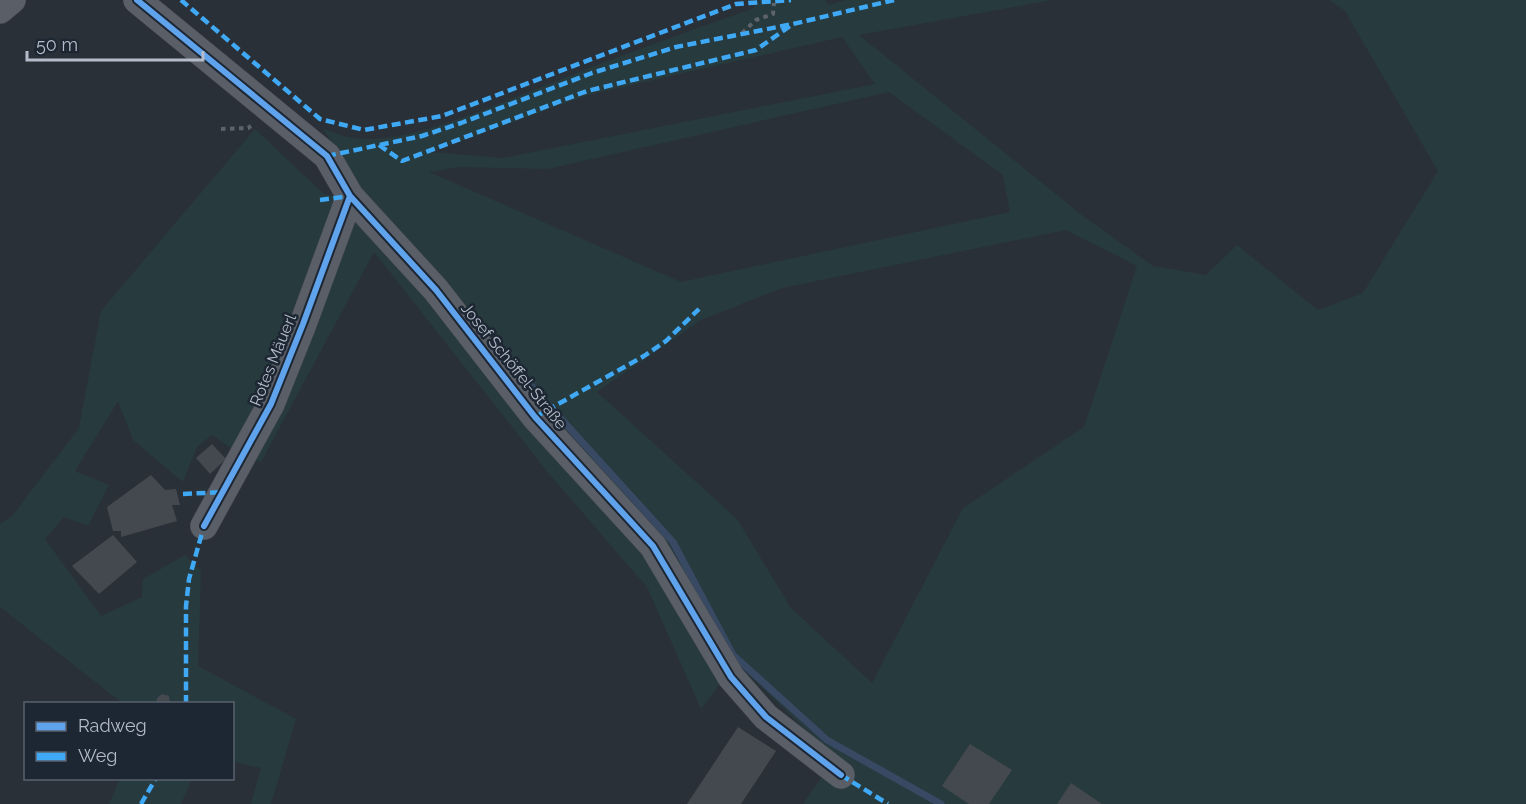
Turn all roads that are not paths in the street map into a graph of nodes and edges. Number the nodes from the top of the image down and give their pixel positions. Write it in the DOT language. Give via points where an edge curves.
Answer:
graph roads {
  1 [pos="12,0"];
  2 [pos="137,0"];
  3 [pos="0,10"];
  4 [pos="350,196"];
  5 [pos="204,526"];
  6 [pos="841,775"];
  1 -- 3 [label="street"];
  2 -- 4 [label="street, Josef Schöffel-Straße" via="327,156"];
  4 -- 5 [label="street, Rotes Mäuerl" via="271,404"];
  4 -- 6 [label="street, Josef Schöffel-Straße" via="436,290 535,417 652,546 731,677 766,717"];
}
